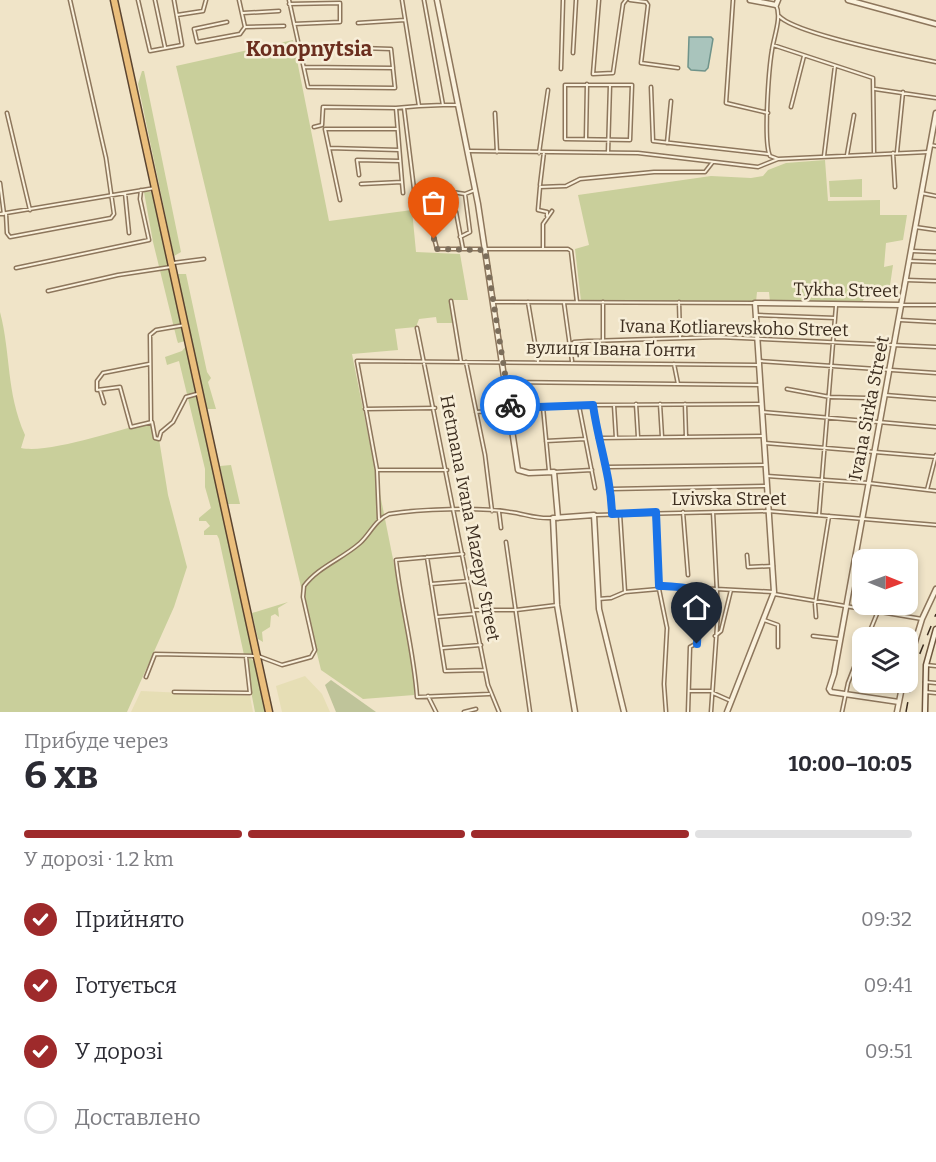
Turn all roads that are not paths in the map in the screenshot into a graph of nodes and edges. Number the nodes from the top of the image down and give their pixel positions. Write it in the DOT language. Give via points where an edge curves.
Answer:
graph roads {
  1 [pos="70,0"];
  2 [pos="114,0"];
  3 [pos="138,0"];
  4 [pos="155,0"];
  5 [pos="174,0"];
  6 [pos="206,0"];
  7 [pos="239,0"];
  8 [pos="402,0"];
  9 [pos="424,0"];
  10 [pos="437,0"];
  11 [pos="563,0"];
  12 [pos="576,0"];
  13 [pos="599,0"];
  14 [pos="626,0"];
  15 [pos="630,0"];
  16 [pos="637,0"];
  17 [pos="733,0"];
  18 [pos="750,0"];
  19 [pos="848,0"];
  20 [pos="289,2"];
  21 [pos="776,3"];
  22 [pos="279,11"];
  23 [pos="243,13"];
  24 [pos="177,15"];
  25 [pos="778,15"];
  26 [pos="405,20"];
  27 [pos="227,22"];
  28 [pos="358,23"];
  29 [pos="294,24"];
  30 [pos="936,24"];
  31 [pos="284,26"];
  32 [pos="245,27"];
  33 [pos="773,45"];
  34 [pos="299,46"];
  35 [pos="165,48"];
  36 [pos="573,53"];
  37 [pos="804,56"];
  38 [pos="936,62"];
  39 [pos="835,65"];
  40 [pos="304,67"];
  41 [pos="393,68"];
  42 [pos="678,68"];
  43 [pos="561,69"];
  44 [pos="587,84"];
  45 [pos="610,85"];
  46 [pos="651,87"];
  47 [pos="548,90"];
  48 [pos="875,90"];
  49 [pos="903,92"];
  50 [pos="936,98"];
  51 [pos="671,101"];
  52 [pos="443,105"];
  53 [pos="457,105"];
  54 [pos="419,106"];
  55 [pos="791,107"];
  56 [pos="396,108"];
  57 [pos="404,108"];
  58 [pos="7,113"];
  59 [pos="495,113"];
  60 [pos="768,113"];
  61 [pos="936,114"];
  62 [pos="854,115"];
  63 [pos="314,127"];
  64 [pos="397,129"];
  65 [pos="586,139"];
  66 [pos="608,140"];
  67 [pos="667,143"];
  68 [pos="930,145"];
  69 [pos="936,146"];
  70 [pos="329,148"];
  71 [pos="399,150"];
  72 [pos="468,151"];
  73 [pos="497,152"];
  74 [pos="544,152"];
  75 [pos="928,152"];
  76 [pos="539,153"];
  77 [pos="608,153"];
  78 [pos="874,153"];
  79 [pos="895,153"];
  80 [pos="768,154"];
  81 [pos="847,155"];
  82 [pos="824,156"];
  83 [pos="778,159"];
  84 [pos="400,161"];
  85 [pos="712,162"];
  86 [pos="410,166"];
  87 [pos="401,169"];
  88 [pos="359,175"];
  89 [pos="0,183"];
  90 [pos="402,183"];
  91 [pos="361,184"];
  92 [pos="540,187"];
  93 [pos="895,187"];
  94 [pos="155,188"];
  95 [pos="141,190"];
  96 [pos="475,190"];
  97 [pos="125,193"];
  98 [pos="403,193"];
  99 [pos="921,193"];
  100 [pos="465,194"];
  101 [pos="111,195"];
  102 [pos="936,196"];
  103 [pos="340,200"];
  104 [pos="30,210"];
  105 [pos="552,211"];
  106 [pos="456,212"];
  107 [pos="3,214"];
  108 [pos="547,216"];
  109 [pos="431,226"];
  110 [pos="915,227"];
  111 [pos="936,230"];
  112 [pos="129,233"];
  113 [pos="460,237"];
  114 [pos="463,249"];
  115 [pos="485,249"];
  116 [pos="543,249"];
  117 [pos="910,251"];
  118 [pos="936,252"];
  119 [pos="204,259"];
  120 [pos="908,261"];
  121 [pos="936,262"];
  122 [pos="171,265"];
  123 [pos="16,268"];
  124 [pos="904,280"];
  125 [pos="936,281"];
  126 [pos="48,291"];
  127 [pos="451,301"];
  128 [pos="494,302"];
  129 [pos="528,302"];
  130 [pos="577,302"];
  131 [pos="603,302"];
  132 [pos="564,303"];
  133 [pos="679,303"];
  134 [pos="755,303"];
  135 [pos="837,304"];
  136 [pos="901,305"];
  137 [pos="936,305"];
  138 [pos="755,315"];
  139 [pos="835,318"];
  140 [pos="899,320"];
  141 [pos="936,322"];
  142 [pos="185,325"];
  143 [pos="417,328"];
  144 [pos="680,338"];
  145 [pos="757,339"];
  146 [pos="603,340"];
  147 [pos="833,342"];
  148 [pos="894,344"];
  149 [pos="572,347"];
  150 [pos="936,347"];
  151 [pos="537,361"];
  152 [pos="572,361"];
  153 [pos="426,362"];
  154 [pos="461,362"];
  155 [pos="466,362"];
  156 [pos="503,362"];
  157 [pos="149,363"];
  158 [pos="759,363"];
  159 [pos="674,364"];
  160 [pos="831,365"];
  161 [pos="890,369"];
  162 [pos="936,373"];
  163 [pos="507,382"];
  164 [pos="678,384"];
  165 [pos="761,384"];
  166 [pos="787,389"];
  167 [pos="100,390"];
  168 [pos="200,393"];
  169 [pos="885,395"];
  170 [pos="828,396"];
  171 [pos="867,398"];
  172 [pos="936,399"];
  173 [pos="104,404"];
  174 [pos="636,404"];
  175 [pos="660,404"];
  176 [pos="685,404"];
  177 [pos="761,404"];
  178 [pos="593,405"];
  179 [pos="614,405"];
  180 [pos="579,406"];
  181 [pos="543,407"];
  182 [pos="435,408"];
  183 [pos="510,408"];
  184 [pos="365,410"];
  185 [pos="762,411"];
  186 [pos="476,412"];
  187 [pos="826,417"];
  188 [pos="880,421"];
  189 [pos="152,422"];
  190 [pos="936,427"];
  191 [pos="763,436"];
  192 [pos="598,438"];
  193 [pos="616,438"];
  194 [pos="638,438"];
  195 [pos="662,438"];
  196 [pos="686,438"];
  197 [pos="585,439"];
  198 [pos="546,441"];
  199 [pos="764,443"];
  200 [pos="823,447"];
  201 [pos="874,451"];
  202 [pos="936,457"];
  203 [pos="766,465"];
  204 [pos="607,467"];
  205 [pos="376,470"];
  206 [pos="447,470"];
  207 [pos="592,470"];
  208 [pos="551,472"];
  209 [pos="767,476"];
  210 [pos="821,480"];
  211 [pos="868,483"];
  212 [pos="767,486"];
  213 [pos="595,488"];
  214 [pos="611,489"];
  215 [pos="927,490"];
  216 [pos="936,491"];
  217 [pos="492,511"];
  218 [pos="768,511"];
  219 [pos="455,512"];
  220 [pos="499,512"];
  221 [pos="656,512"];
  222 [pos="683,512"];
  223 [pos="713,512"];
  224 [pos="612,514"];
  225 [pos="620,514"];
  226 [pos="594,515"];
  227 [pos="819,515"];
  228 [pos="829,516"];
  229 [pos="555,518"];
  230 [pos="379,519"];
  231 [pos="861,519"];
  232 [pos="936,525"];
  233 [pos="501,528"];
  234 [pos="506,542"];
  235 [pos="463,555"];
  236 [pos="747,555"];
  237 [pos="427,557"];
  238 [pos="772,567"];
  239 [pos="688,575"];
  240 [pos="468,581"];
  241 [pos="431,584"];
  242 [pos="659,588"];
  243 [pos="699,589"];
  244 [pos="936,589"];
  245 [pos="718,590"];
  246 [pos="731,590"];
  247 [pos="625,592"];
  248 [pos="774,593"];
  249 [pos="597,599"];
  250 [pos="815,601"];
  251 [pos="557,605"];
  252 [pos="846,606"];
  253 [pos="852,607"];
  254 [pos="516,610"];
  255 [pos="474,612"];
  256 [pos="897,615"];
  257 [pos="436,617"];
  258 [pos="816,617"];
  259 [pos="922,619"];
  260 [pos="764,620"];
  261 [pos="936,629"];
  262 [pos="918,632"];
  263 [pos="715,636"];
  264 [pos="813,636"];
  265 [pos="934,638"];
  266 [pos="839,639"];
  267 [pos="481,645"];
  268 [pos="778,647"];
  269 [pos="443,648"];
  270 [pos="258,656"];
  271 [pos="246,657"];
  272 [pos="926,665"];
  273 [pos="936,666"];
  274 [pos="485,670"];
  275 [pos="852,675"];
  276 [pos="146,677"];
  277 [pos="925,682"];
  278 [pos="936,683"];
  279 [pos="690,691"];
  280 [pos="174,692"];
  281 [pos="712,692"];
  282 [pos="926,692"];
  283 [pos="901,693"];
  284 [pos="936,693"];
  285 [pos="490,694"];
  286 [pos="845,694"];
  287 [pos="428,696"];
  288 [pos="731,701"];
  289 [pos="899,702"];
  290 [pos="476,709"];
  291 [pos="269,712"];
  292 [pos="436,712"];
  293 [pos="464,712"];
  294 [pos="499,712"];
  295 [pos="530,712"];
  296 [pos="575,712"];
  297 [pos="624,712"];
  298 [pos="666,712"];
  299 [pos="688,712"];
  300 [pos="711,712"];
  301 [pos="728,712"];
  302 [pos="842,712"];
  303 [pos="897,712"];
  304 [pos="925,712"];
  1 -- 101 [label="street" via="100,127"];
  2 -- 94 [label="highway"];
  3 -- 35 [label="street" via="149,50"];
  4 -- 35 [label="street"];
  5 -- 24 [label="street"];
  6 -- 24 [label="street" via="203,11"];
  7 -- 23 [label="street"];
  8 -- 26 [label="street"];
  9 -- 52 [label="street"];
  10 -- 53 [label="street"];
  11 -- 43 [label="street"];
  12 -- 36 [label="street"];
  13 -- 14 [label="street" via="591,72 612,74"];
  15 -- 16 [label="street"];
  16 -- 42 [label="street" via="648,5 641,63"];
  17 -- 60 [label="street" via="726,103"];
  18 -- 21 [label="street"];
  19 -- 30 [label="street"];
  20 -- 29 [label="street"];
  20 -- 29 [label="street" via="340,3 340,22"];
  21 -- 25 [label="street"];
  22 -- 23 [label="street"];
  23 -- 32 [label="street"];
  24 -- 35 [label="street" via="183,44"];
  25 -- 33 [label="street"];
  25 -- 38 [label="street" via="790,25"];
  26 -- 28 [label="street"];
  26 -- 54 [label="street"];
  27 -- 32 [label="street" via="194,29 196,42 240,34"];
  29 -- 34 [label="street"];
  31 -- 32 [label="street"];
  33 -- 37 [label="street"];
  33 -- 60 [label="street"];
  34 -- 40 [label="street"];
  34 -- 41 [label="street" via="390,48"];
  37 -- 39 [label="street"];
  37 -- 55 [label="street"];
  39 -- 48 [label="street" via="870,76"];
  39 -- 82 [label="street"];
  40 -- 41 [label="street"];
  40 -- 41 [label="street" via="309,88 394,88"];
  44 -- 45 [label="street"];
  44 -- 65 [label="street"];
  44 -- 65 [label="street" via="564,86 564,137"];
  45 -- 66 [label="street"];
  45 -- 66 [label="street" via="633,86 630,140"];
  46 -- 67 [label="street" via="651,140"];
  47 -- 76 [label="street"];
  48 -- 49 [label="street"];
  48 -- 78 [label="street"];
  49 -- 50 [label="street"];
  49 -- 79 [label="street"];
  51 -- 67 [label="street"];
  52 -- 53 [label="street"];
  52 -- 54 [label="street"];
  53 -- 72 [label="street"];
  54 -- 57 [label="street"];
  56 -- 57 [label="street"];
  56 -- 63 [label="street" via="323,107 322,126"];
  56 -- 64 [label="street"];
  57 -- 86 [label="street"];
  58 -- 104 [label="street"];
  59 -- 73 [label="street"];
  60 -- 80 [label="street"];
  61 -- 68 [label="street, Ivana Sirka Street"];
  62 -- 81 [label="street"];
  64 -- 70 [label="street" via="327,127"];
  64 -- 71 [label="street"];
  65 -- 66 [label="street"];
  66 -- 77 [label="street"];
  67 -- 80 [label="street"];
  68 -- 69 [label="street"];
  68 -- 75 [label="street, Ivana Sirka Street"];
  70 -- 71 [label="street"];
  70 -- 103 [label="street"];
  71 -- 84 [label="street"];
  72 -- 73 [label="street"];
  72 -- 96 [label="street"];
  73 -- 76 [label="street"];
  74 -- 76 [label="street"];
  74 -- 77 [label="street"];
  74 -- 92 [label="street"];
  75 -- 79 [label="street"];
  75 -- 99 [label="street, Ivana Sirka Street"];
  77 -- 85 [label="street" via="670,155"];
  78 -- 79 [label="street"];
  78 -- 81 [label="street"];
  79 -- 93 [label="street"];
  80 -- 83 [label="street"];
  81 -- 82 [label="street"];
  82 -- 83 [label="street"];
  83 -- 85 [label="street" via="762,167"];
  84 -- 87 [label="street"];
  84 -- 88 [label="street" via="357,160"];
  85 -- 92 [label="street" via="705,172 654,172"];
  86 -- 87 [label="street"];
  86 -- 100 [label="street" via="416,198 452,192"];
  87 -- 90 [label="street"];
  89 -- 107 [label="street"];
  90 -- 91 [label="street"];
  90 -- 98 [label="street"];
  92 -- 108 [label="street" via="538,210 547,212"];
  94 -- 95 [label="street"];
  94 -- 122 [label="highway"];
  95 -- 97 [label="street"];
  95 -- 123 [label="street" via="149,240"];
  96 -- 100 [label="street"];
  96 -- 115 [label="street"];
  97 -- 101 [label="street"];
  97 -- 112 [label="street"];
  99 -- 102 [label="street"];
  99 -- 110 [label="street, Ivana Sirka Street"];
  100 -- 113 [label="street" via="470,232"];
  101 -- 104 [label="street"];
  101 -- 107 [label="street" via="111,218 10,237"];
  104 -- 107 [label="street"];
  105 -- 108 [label="street"];
  106 -- 113 [label="street"];
  108 -- 116 [label="street" via="543,224"];
  109 -- 114 [label="street" via="437,249"];
  110 -- 111 [label="street"];
  110 -- 117 [label="street, Ivana Sirka Street"];
  113 -- 114 [label="street"];
  114 -- 115 [label="street"];
  115 -- 116 [label="street"];
  115 -- 128 [label="street"];
  116 -- 130 [label="street" via="571,251"];
  117 -- 118 [label="street"];
  117 -- 120 [label="street, Ivana Sirka Street"];
  119 -- 122 [label="street"];
  120 -- 121 [label="street"];
  120 -- 124 [label="street, Ivana Sirka Street"];
  122 -- 126 [label="street"];
  122 -- 142 [label="highway"];
  124 -- 125 [label="street"];
  124 -- 136 [label="street, Ivana Sirka Street"];
  127 -- 154 [label="street"];
  128 -- 129 [label="street"];
  128 -- 156 [label="street"];
  129 -- 132 [label="street"];
  129 -- 151 [label="street"];
  130 -- 131 [label="street"];
  130 -- 132 [label="street"];
  131 -- 133 [label="street"];
  131 -- 146 [label="street"];
  132 -- 149 [label="street"];
  133 -- 134 [label="street"];
  133 -- 144 [label="street"];
  134 -- 135 [label="street, Tykha Street"];
  134 -- 138 [label="street"];
  135 -- 136 [label="street, Tykha Street"];
  135 -- 139 [label="street"];
  136 -- 137 [label="street, Tykha Street"];
  136 -- 140 [label="street, Ivana Sirka Street"];
  138 -- 139 [label="street"];
  138 -- 145 [label="street"];
  139 -- 147 [label="street"];
  140 -- 141 [label="street"];
  140 -- 148 [label="street, Ivana Sirka Street"];
  142 -- 157 [label="street" via="150,335"];
  142 -- 168 [label="highway"];
  143 -- 153 [label="street, Hetmana Ivana Mazepy Street"];
  144 -- 145 [label="street, Ivana Kotliarevskoho Street"];
  144 -- 146 [label="street, Ivana Kotliarevskoho Street"];
  145 -- 147 [label="street, Ivana Kotliarevskoho Street"];
  145 -- 158 [label="street"];
  146 -- 149 [label="street, Ivana Kotliarevskoho Street" via="574,342"];
  147 -- 148 [label="street, Ivana Kotliarevskoho Street"];
  147 -- 160 [label="street"];
  148 -- 150 [label="street, Ivana Kotliarevskoho Street"];
  148 -- 161 [label="street, Ivana Sirka Street"];
  149 -- 152 [label="street"];
  151 -- 152 [label="street, вулиця Івана Ґонти"];
  151 -- 156 [label="street, вулиця Івана Ґонти"];
  152 -- 159 [label="street, вулиця Івана Ґонти"];
  153 -- 154 [label="street, вулиця Івана Ґонти"];
  153 -- 182 [label="street, Hetmana Ivana Mazepy Street"];
  153 -- 184 [label="street, вулиця Івана Ґонти" via="356,362"];
  154 -- 155 [label="street, вулиця Івана Ґонти"];
  155 -- 156 [label="street, вулиця Івана Ґонти"];
  155 -- 186 [label="street"];
  156 -- 163 [label="street"];
  157 -- 167 [label="street" via="103,373 97,381 96,388"];
  157 -- 189 [label="street"];
  158 -- 159 [label="street, вулиця Івана Ґонти"];
  158 -- 160 [label="street, вулиця Івана Ґонти"];
  158 -- 165 [label="street"];
  159 -- 164 [label="street"];
  160 -- 161 [label="street, вулиця Івана Ґонти"];
  160 -- 170 [label="street"];
  161 -- 162 [label="street, вулиця Івана Ґонти"];
  161 -- 169 [label="street, Ivana Sirka Street"];
  163 -- 164 [label="street"];
  163 -- 183 [label="street"];
  164 -- 165 [label="street"];
  165 -- 177 [label="street"];
  166 -- 170 [label="street"];
  167 -- 173 [label="street"];
  167 -- 189 [label="street" via="120,387 131,426"];
  168 -- 189 [label="street" via="186,396 159,439 154,438"];
  168 -- 270 [label="highway"];
  169 -- 172 [label="street"];
  169 -- 188 [label="street, Ivana Sirka Street"];
  170 -- 171 [label="street"];
  170 -- 187 [label="street"];
  174 -- 175 [label="street"];
  174 -- 179 [label="street"];
  174 -- 194 [label="street"];
  175 -- 176 [label="street"];
  175 -- 195 [label="street"];
  176 -- 177 [label="street"];
  176 -- 196 [label="street"];
  177 -- 185 [label="street"];
  178 -- 179 [label="street"];
  178 -- 180 [label="street"];
  178 -- 192 [label="street"];
  179 -- 193 [label="street"];
  180 -- 181 [label="street"];
  180 -- 197 [label="street"];
  181 -- 183 [label="street"];
  181 -- 198 [label="street"];
  182 -- 184 [label="street"];
  182 -- 206 [label="street, Hetmana Ivana Mazepy Street"];
  183 -- 186 [label="street"];
  183 -- 208 [label="street" via="518,470"];
  184 -- 205 [label="street"];
  185 -- 187 [label="street"];
  185 -- 191 [label="street"];
  186 -- 217 [label="street"];
  187 -- 188 [label="street"];
  187 -- 200 [label="street"];
  188 -- 190 [label="street"];
  188 -- 201 [label="street, Ivana Sirka Street"];
  191 -- 196 [label="street"];
  191 -- 199 [label="street"];
  192 -- 193 [label="street"];
  192 -- 204 [label="street"];
  193 -- 194 [label="street"];
  194 -- 195 [label="street"];
  195 -- 196 [label="street"];
  197 -- 198 [label="street"];
  197 -- 207 [label="street"];
  198 -- 208 [label="street"];
  199 -- 200 [label="street"];
  199 -- 203 [label="street"];
  200 -- 201 [label="street"];
  200 -- 210 [label="street"];
  201 -- 202 [label="street"];
  201 -- 211 [label="street, Ivana Sirka Street"];
  202 -- 215 [label="street"];
  203 -- 204 [label="street"];
  203 -- 209 [label="street"];
  204 -- 214 [label="street"];
  205 -- 206 [label="street"];
  205 -- 230 [label="street"];
  206 -- 219 [label="street, Hetmana Ivana Mazepy Street"];
  207 -- 208 [label="street"];
  207 -- 213 [label="street"];
  208 -- 229 [label="street"];
  209 -- 210 [label="street"];
  209 -- 212 [label="street"];
  210 -- 211 [label="street"];
  210 -- 227 [label="street"];
  211 -- 215 [label="street"];
  211 -- 231 [label="street, Ivana Sirka Street"];
  212 -- 214 [label="street"];
  212 -- 218 [label="street"];
  214 -- 224 [label="street"];
  215 -- 216 [label="street"];
  217 -- 219 [label="street, Lvivska Street"];
  217 -- 220 [label="street, Lvivska Street"];
  218 -- 223 [label="street, Lvivska Street"];
  218 -- 227 [label="street, Lvivska Street"];
  218 -- 238 [label="street"];
  219 -- 230 [label="street, Lvivska Street" via="395,513"];
  219 -- 235 [label="street, Hetmana Ivana Mazepy Street"];
  220 -- 229 [label="street, Lvivska Street" via="532,519"];
  220 -- 233 [label="street"];
  221 -- 222 [label="street, Lvivska Street"];
  221 -- 225 [label="street, Lvivska Street"];
  221 -- 242 [label="street"];
  222 -- 223 [label="street, Lvivska Street"];
  222 -- 239 [label="street"];
  223 -- 245 [label="street"];
  224 -- 225 [label="street, Lvivska Street"];
  224 -- 226 [label="street, Lvivska Street"];
  225 -- 247 [label="street"];
  226 -- 229 [label="street, Lvivska Street"];
  226 -- 249 [label="street"];
  227 -- 228 [label="street, Lvivska Street"];
  228 -- 231 [label="street, Lvivska Street"];
  228 -- 250 [label="street"];
  229 -- 251 [label="street"];
  230 -- 270 [label="street" via="363,541 304,586 315,654 282,665"];
  231 -- 232 [label="street, Lvivska Street"];
  231 -- 252 [label="street, Ivana Sirka Street"];
  234 -- 254 [label="street"];
  235 -- 237 [label="street"];
  235 -- 240 [label="street, Hetmana Ivana Mazepy Street"];
  236 -- 238 [label="street" via="748,567"];
  237 -- 241 [label="street"];
  237 -- 287 [label="street" via="396,560 402,610 415,664 417,697"];
  238 -- 248 [label="street"];
  240 -- 241 [label="street"];
  240 -- 255 [label="street, Hetmana Ivana Mazepy Street"];
  241 -- 257 [label="street"];
  242 -- 243 [label="street"];
  242 -- 247 [label="street"];
  242 -- 298 [label="street" via="667,628"];
  243 -- 245 [label="street"];
  243 -- 279 [label="street" via="697,643 690,650"];
  244 -- 259 [label="street"];
  245 -- 246 [label="street"];
  245 -- 263 [label="street"];
  246 -- 248 [label="street"];
  246 -- 263 [label="street" via="721,631"];
  247 -- 249 [label="street"];
  248 -- 250 [label="street"];
  248 -- 260 [label="street"];
  249 -- 297 [label="street"];
  250 -- 252 [label="street"];
  250 -- 258 [label="street"];
  251 -- 254 [label="street"];
  251 -- 296 [label="street"];
  252 -- 253 [label="street"];
  252 -- 266 [label="street, Ivana Sirka Street"];
  254 -- 255 [label="street"];
  254 -- 295 [label="street"];
  255 -- 257 [label="street"];
  255 -- 267 [label="street, Hetmana Ivana Mazepy Street"];
  256 -- 259 [label="street"];
  257 -- 269 [label="street"];
  259 -- 262 [label="street"];
  260 -- 268 [label="street" via="778,625"];
  260 -- 288 [label="street"];
  261 -- 265 [label="street"];
  263 -- 281 [label="street"];
  264 -- 266 [label="street"];
  265 -- 272 [label="street"];
  266 -- 286 [label="street, Ivana Sirka Street" via="829,691"];
  267 -- 269 [label="street"];
  267 -- 274 [label="street, Hetmana Ivana Mazepy Street"];
  269 -- 274 [label="street" via="446,671"];
  270 -- 271 [label="street"];
  270 -- 291 [label="highway"];
  271 -- 276 [label="street" via="155,654"];
  271 -- 280 [label="street" via="250,693"];
  272 -- 273 [label="street"];
  272 -- 277 [label="street"];
  274 -- 285 [label="street, Hetmana Ivana Mazepy Street"];
  275 -- 286 [label="street"];
  277 -- 278 [label="street"];
  277 -- 282 [label="street"];
  279 -- 281 [label="street"];
  279 -- 299 [label="street"];
  281 -- 288 [label="street"];
  281 -- 300 [label="street"];
  282 -- 284 [label="street"];
  282 -- 304 [label="street"];
  283 -- 289 [label="street"];
  285 -- 287 [label="street"];
  285 -- 294 [label="street, Hetmana Ivana Mazepy Street"];
  286 -- 289 [label="street"];
  286 -- 302 [label="street"];
  287 -- 292 [label="street"];
  288 -- 301 [label="street"];
  289 -- 303 [label="street"];
  290 -- 293 [label="street"];
}
